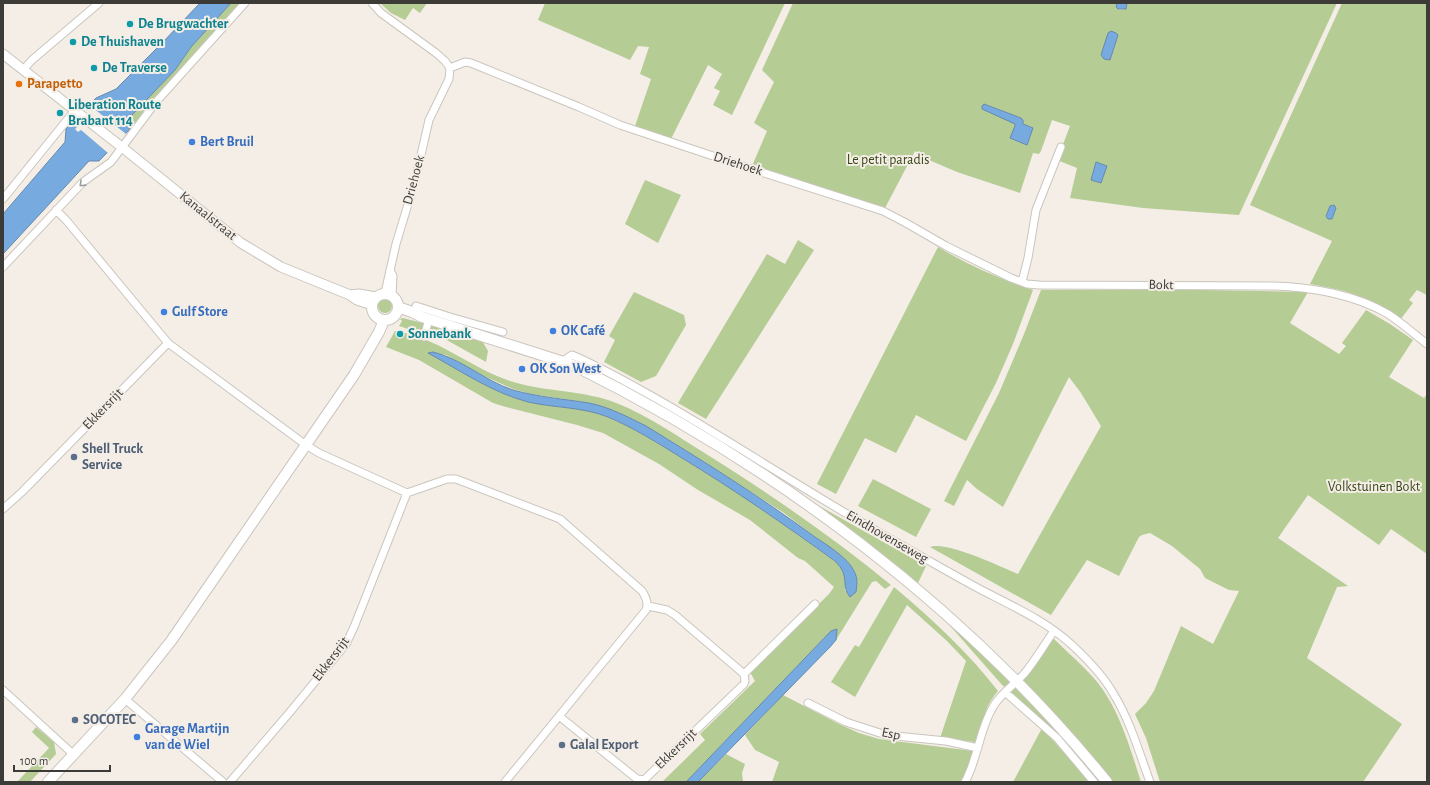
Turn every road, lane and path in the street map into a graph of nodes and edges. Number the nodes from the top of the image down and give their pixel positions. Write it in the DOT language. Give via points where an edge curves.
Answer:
graph roads {
  1 [pos="99,3"];
  2 [pos="245,3"];
  3 [pos="372,3"];
  4 [pos="4,56"];
  5 [pos="450,68"];
  6 [pos="23,70"];
  7 [pos="78,109"];
  8 [pos="119,146"];
  9 [pos="1061,147"];
  10 [pos="3,199"];
  11 [pos="56,210"];
  12 [pos="3,267"];
  13 [pos="1022,282"];
  14 [pos="389,294"];
  15 [pos="374,301"];
  16 [pos="416,306"];
  17 [pos="397,311"];
  18 [pos="380,318"];
  19 [pos="425,318"];
  20 [pos="449,321"];
  21 [pos="503,332"];
  22 [pos="424,337"];
  23 [pos="168,343"];
  24 [pos="1427,344"];
  25 [pos="563,361"];
  26 [pos="306,445"];
  27 [pos="406,493"];
  28 [pos="3,509"];
  29 [pos="815,604"];
  30 [pos="648,606"];
  31 [pos="1054,631"];
  32 [pos="744,674"];
  33 [pos="1017,681"];
  34 [pos="3,690"];
  35 [pos="1006,692"];
  36 [pos="125,699"];
  37 [pos="808,703"];
  38 [pos="559,716"];
  39 [pos="978,748"];
  40 [pos="74,755"];
  41 [pos="48,782"];
  42 [pos="223,782"];
  43 [pos="230,782"];
  44 [pos="505,782"];
  45 [pos="965,782"];
  46 [pos="1094,782"];
  47 [pos="1107,782"];
  48 [pos="1150,782"];
  1 -- 6 [label="street"];
  2 -- 8 [label="street"];
  3 -- 5 [label="street" via="381,13 436,53"];
  4 -- 6 [label="street, Kanaalstraat"];
  5 -- 13 [label="street, Driehoek" via="465,62 471,63 620,125 877,209"];
  5 -- 14 [label="street, Driehoek" via="450,79 429,120 390,270 393,276"];
  6 -- 7 [label="street, Kanaalstraat"];
  7 -- 8 [label="street, Kanaalstraat"];
  7 -- 10 [label="street"];
  8 -- 11 [label="street, one-way" via="111,162 86,179"];
  8 -- 15 [label="street, Kanaalstraat" via="241,243 282,267 357,300"];
  9 -- 13 [label="street" via="1036,210"];
  11 -- 12 [label="street"];
  11 -- 23 [label="street"];
  13 -- 24 [label="street, Bokt" via="1039,285 1302,288 1372,306 1390,315"];
  14 -- 15 [label="main road" via="379,295"];
  14 -- 17 [label="main road" via="395,298"];
  15 -- 18 [label="main road" via="372,309"];
  16 -- 20 [label="street, Eindhovenseweg"];
  17 -- 18 [label="main road" via="388,319"];
  17 -- 19 [label="main road, Eindhovenseweg" via="411,318"];
  18 -- 26 [label="main road" via="379,332 354,375"];
  19 -- 20 [label="main road, Eindhovenseweg"];
  19 -- 22 [label="street"];
  20 -- 21 [label="street, Eindhovenseweg"];
  20 -- 25 [label="main road, Eindhovenseweg"];
  23 -- 26 [label="street"];
  23 -- 28 [label="street, Ekkersrijt"];
  25 -- 31 [label="street, Eindhovenseweg" via="572,355 629,383 802,488"];
  25 -- 33 [label="main road, Eindhovenseweg" via="596,376 670,417 804,502 920,592"];
  26 -- 27 [label="street"];
  26 -- 36 [label="main road" via="171,641"];
  27 -- 30 [label="street" via="446,479 456,479 560,519 642,591 647,598"];
  27 -- 43 [label="street, Ekkersrijt" via="346,644"];
  29 -- 32 [label="street, Ekkersrijt"];
  30 -- 32 [label="street" via="667,610 675,615"];
  30 -- 38 [label="street" via="620,644"];
  31 -- 33 [label="street"];
  31 -- 48 [label="street, Eindhovenseweg" via="1071,644 1113,692 1125,715"];
  32 -- 38 [label="street, Ekkersrijt" via="744,684 644,780 637,779"];
  33 -- 35 [label="street"];
  33 -- 47 [label="main road, Eindhovenseweg"];
  34 -- 40 [label="street"];
  35 -- 39 [label="street" via="992,709"];
  35 -- 46 [label="street" via="1057,738"];
  36 -- 40 [label="main road"];
  36 -- 42 [label="street"];
  37 -- 39 [label="street, Esp" via="846,722 886,734"];
  38 -- 44 [label="street"];
  39 -- 45 [label="street" via="972,770"];
  40 -- 41 [label="main road"];
}
